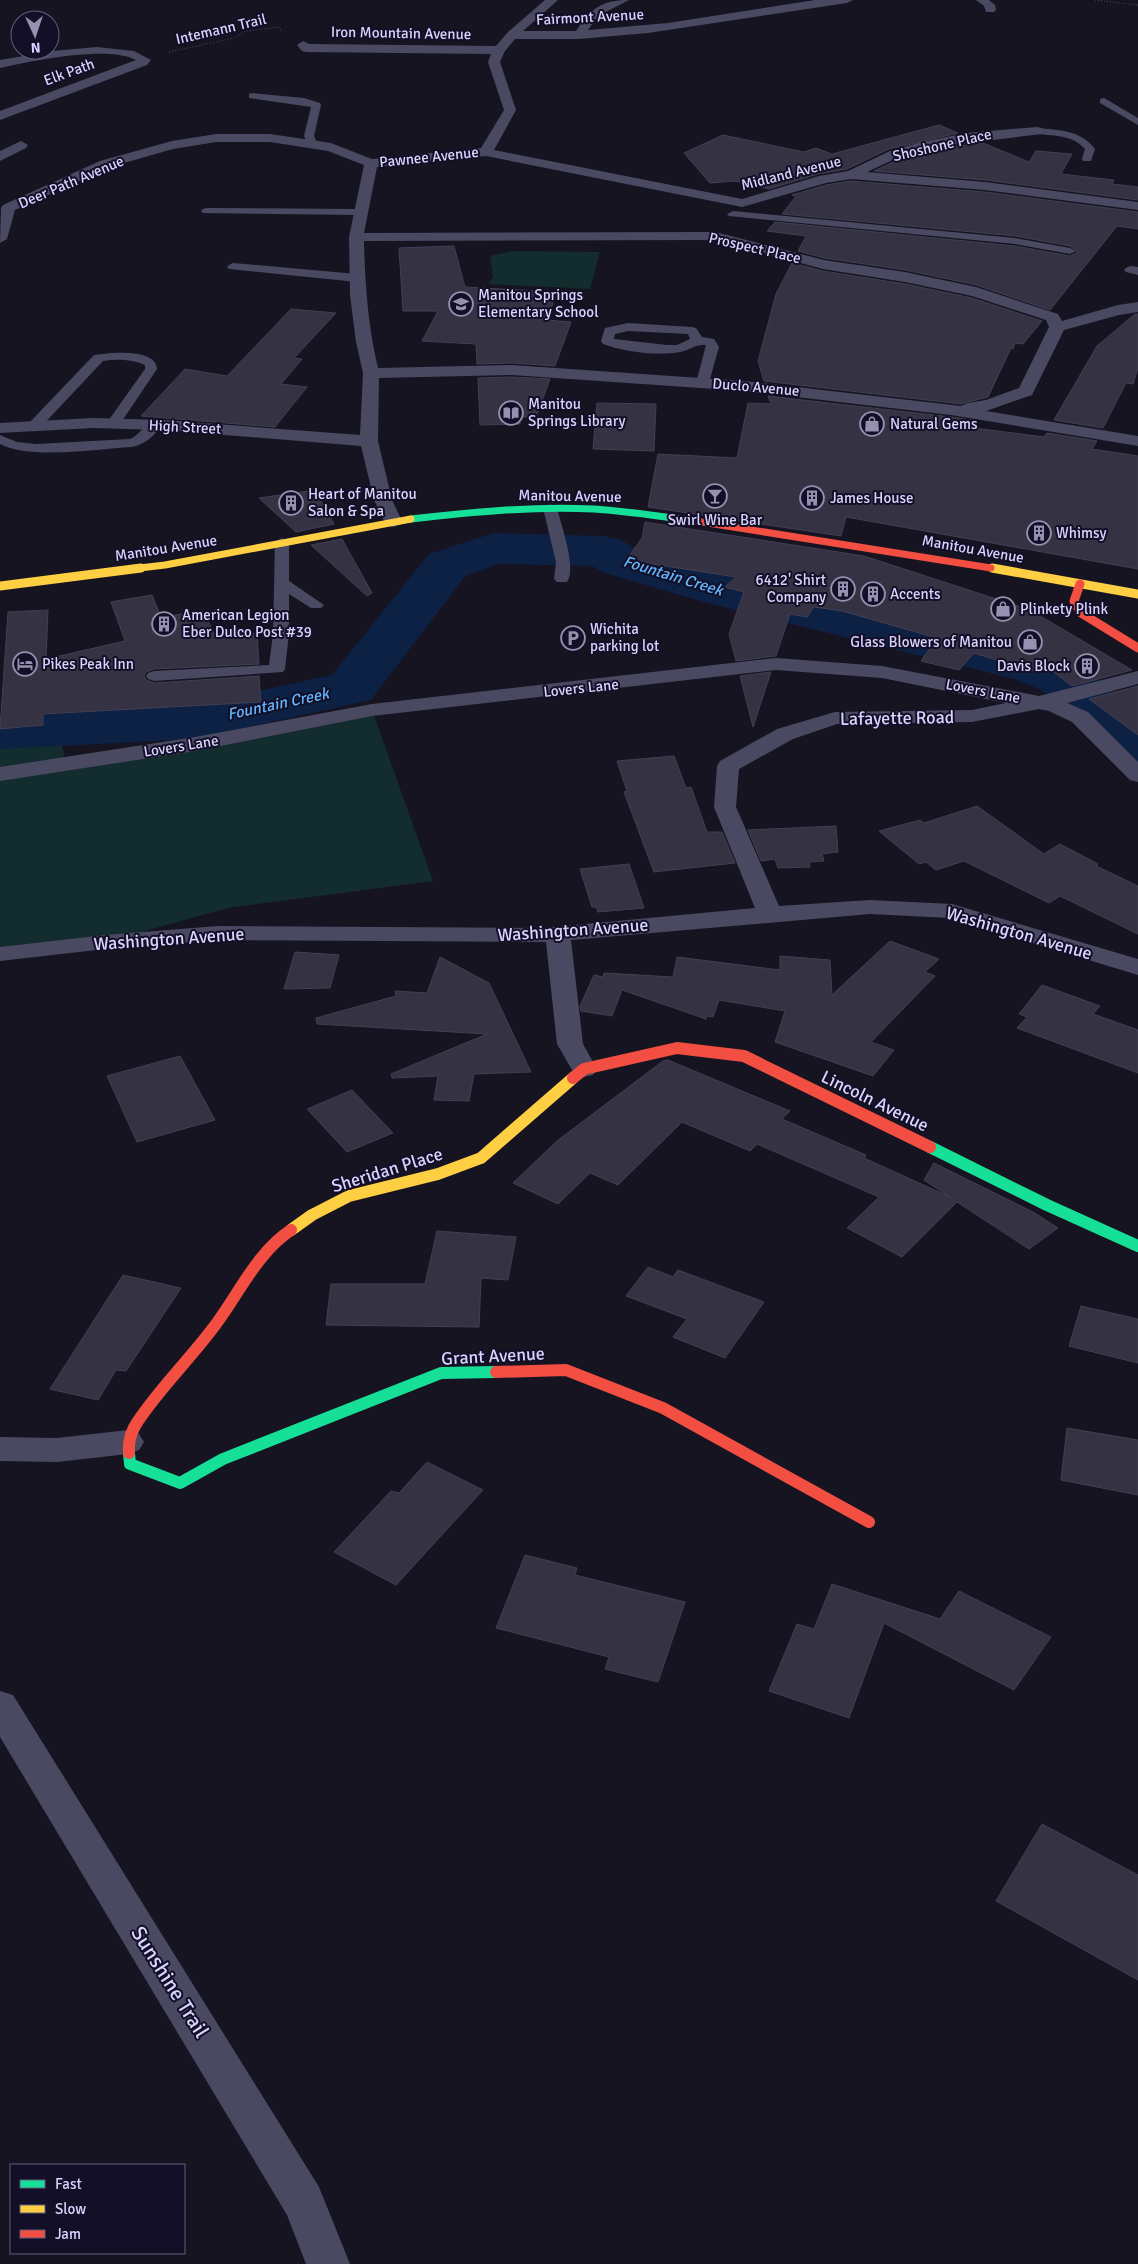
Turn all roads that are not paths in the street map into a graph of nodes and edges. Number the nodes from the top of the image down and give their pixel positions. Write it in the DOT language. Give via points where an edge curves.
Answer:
graph roads {
  1 [pos="552,0"];
  2 [pos="847,0"];
  3 [pos="982,0"];
  4 [pos="620,1"];
  5 [pos="742,4"];
  6 [pos="990,10"];
  7 [pos="635,11"];
  8 [pos="759,11"];
  9 [pos="651,19"];
  10 [pos="668,27"];
  11 [pos="512,35"];
  12 [pos="579,35"];
  13 [pos="303,45"];
  14 [pos="499,50"];
  15 [pos="0,64"];
  16 [pos="63,90"];
  17 [pos="28,92"];
  18 [pos="252,96"];
  19 [pos="1104,101"];
  20 [pos="0,116"];
  21 [pos="1138,122"];
  22 [pos="1037,131"];
  23 [pos="313,144"];
  24 [pos="21,145"];
  25 [pos="486,152"];
  26 [pos="0,156"];
  27 [pos="1087,159"];
  28 [pos="371,163"];
  29 [pos="851,174"];
  30 [pos="1138,206"];
  31 [pos="4,207"];
  32 [pos="738,208"];
  33 [pos="207,211"];
  34 [pos="361,212"];
  35 [pos="715,236"];
  36 [pos="356,237"];
  37 [pos="0,239"];
  38 [pos="1070,251"];
  39 [pos="233,267"];
  40 [pos="357,278"];
  41 [pos="1138,307"];
  42 [pos="1057,327"];
  43 [pos="696,340"];
  44 [pos="371,374"];
  45 [pos="702,383"];
  46 [pos="1034,401"];
  47 [pos="951,410"];
  48 [pos="113,424"];
  49 [pos="155,425"];
  50 [pos="34,426"];
  51 [pos="0,428"];
  52 [pos="1066,429"];
  53 [pos="0,438"];
  54 [pos="369,441"];
  55 [pos="1138,442"];
  56 [pos="550,508"];
  57 [pos="393,520"];
  58 [pos="282,542"];
  59 [pos="562,579"];
  60 [pos="282,582"];
  61 [pos="1080,584"];
  62 [pos="0,586"];
  63 [pos="1138,594"];
  64 [pos="316,605"];
  65 [pos="1138,648"];
  66 [pos="154,676"];
  67 [pos="1138,677"];
  68 [pos="1043,702"];
  69 [pos="0,774"];
  70 [pos="1138,775"];
  71 [pos="770,914"];
  72 [pos="558,934"];
  73 [pos="0,954"];
  74 [pos="1138,967"];
  75 [pos="584,1069"];
  76 [pos="1138,1246"];
  77 [pos="128,1442"];
  78 [pos="0,1449"];
  79 [pos="869,1522"];
  80 [pos="0,1706"];
  81 [pos="328,2264"];
  1 -- 11 [label="street"];
  2 -- 8 [label="street, Fairmont Avenue"];
  3 -- 6 [label="street"];
  4 -- 7 [label="street"];
  4 -- 12 [label="street" via="594,14"];
  5 -- 8 [label="street"];
  8 -- 10 [label="street, Fairmont Avenue"];
  9 -- 10 [label="street"];
  10 -- 12 [label="street, Fairmont Avenue"];
  11 -- 12 [label="street, Fairmont Avenue"];
  11 -- 14 [label="street"];
  13 -- 14 [label="street, Iron Mountain Avenue" via="306,48 384,50"];
  14 -- 25 [label="street, Pawnee Avenue" via="494,62 510,110"];
  15 -- 16 [label="street, Elk Path" via="76,52 118,52 144,60"];
  16 -- 17 [label="street" via="44,88"];
  16 -- 20 [label="street, Elk Path"];
  18 -- 23 [label="lane" via="316,104 309,136"];
  19 -- 21 [label="lane"];
  22 -- 27 [label="lane" via="1073,135 1090,149"];
  22 -- 29 [label="street, Shoshone Place" via="998,133 931,145 870,162"];
  23 -- 28 [label="street, Deer Path Avenue" via="331,147"];
  23 -- 31 [label="street, Deer Path Avenue" via="270,138 216,138 172,146 105,164"];
  24 -- 26 [label="street"];
  25 -- 28 [label="street, Pawnee Avenue"];
  25 -- 32 [label="street, Midland Avenue"];
  28 -- 34 [label="street, Pawnee Avenue"];
  29 -- 30 [label="street, Midland Avenue" via="985,186"];
  29 -- 32 [label="street, Midland Avenue" via="824,179"];
  31 -- 37 [label="street, Deer Path Avenue"];
  32 -- 35 [label="street"];
  32 -- 38 [label="lane" via="1015,241"];
  33 -- 34 [label="lane"];
  34 -- 36 [label="street, Pawnee Avenue"];
  35 -- 36 [label="street, Prospect Place"];
  35 -- 42 [label="street, Prospect Place" via="823,264 976,292 1052,317"];
  36 -- 40 [label="street, Pawnee Avenue"];
  39 -- 40 [label="lane"];
  40 -- 44 [label="street, Pawnee Avenue"];
  41 -- 42 [label="street"];
  42 -- 46 [label="street"];
  43 -- 43 [label="lane" via="681,348 672,348 621,345 607,341 607,337 609,331 628,327 692,331"];
  43 -- 45 [label="lane" via="710,342 713,347"];
  44 -- 45 [label="street, Duclo Avenue" via="512,370"];
  44 -- 54 [label="street, Pawnee Avenue"];
  45 -- 47 [label="street, Duclo Avenue"];
  46 -- 47 [label="street"];
  46 -- 52 [label="street"];
  47 -- 52 [label="street, Duclo Avenue"];
  48 -- 49 [label="street, High Street"];
  48 -- 50 [label="street, High Street"];
  48 -- 50 [label="lane" via="151,369 151,363 144,359 112,355 99,358"];
  49 -- 53 [label="lane" via="142,439 132,443 36,448 14,446"];
  49 -- 54 [label="street, High Street"];
  50 -- 51 [label="street, High Street"];
  52 -- 55 [label="street, Duclo Avenue"];
  54 -- 57 [label="street, Pawnee Avenue" via="384,500"];
  56 -- 57 [label="street, Manitou Avenue" via="464,512"];
  56 -- 59 [label="lane" via="564,562"];
  56 -- 61 [label="street, Manitou Avenue" via="621,511 707,522"];
  57 -- 58 [label="street, Manitou Avenue"];
  58 -- 60 [label="lane"];
  58 -- 62 [label="street, Manitou Avenue" via="165,565"];
  60 -- 64 [label="lane"];
  60 -- 66 [label="lane" via="281,634 276,669"];
  61 -- 63 [label="street, Manitou Avenue"];
  61 -- 65 [label="street" via="1074,601 1081,613"];
  67 -- 68 [label="street, Lafayette Road"];
  68 -- 69 [label="street, Lovers Lane" via="882,672 776,664 372,710 195,744"];
  68 -- 70 [label="street, Lovers Lane" via="1080,717"];
  68 -- 71 [label="street, Lafayette Road" via="972,716 835,718 785,734 728,766 725,807"];
  71 -- 72 [label="street, Washington Avenue"];
  71 -- 74 [label="street, Washington Avenue" via="870,907 952,911"];
  72 -- 73 [label="street, Washington Avenue" via="218,933"];
  72 -- 75 [label="street" via="570,1044"];
  75 -- 76 [label="street, Lincoln Avenue" via="676,1048 744,1056 1047,1206"];
  75 -- 77 [label="street, Sheridan Place" via="481,1158 438,1174 348,1196 312,1215 280,1238 256,1265 214,1327 136,1422"];
  77 -- 78 [label="street" via="57,1450"];
  77 -- 79 [label="street, Grant Avenue" via="130,1464 180,1483 223,1459 441,1373 566,1370 664,1408"];
  80 -- 81 [label="street, Sunshine Trail" via="304,2202"];
}
